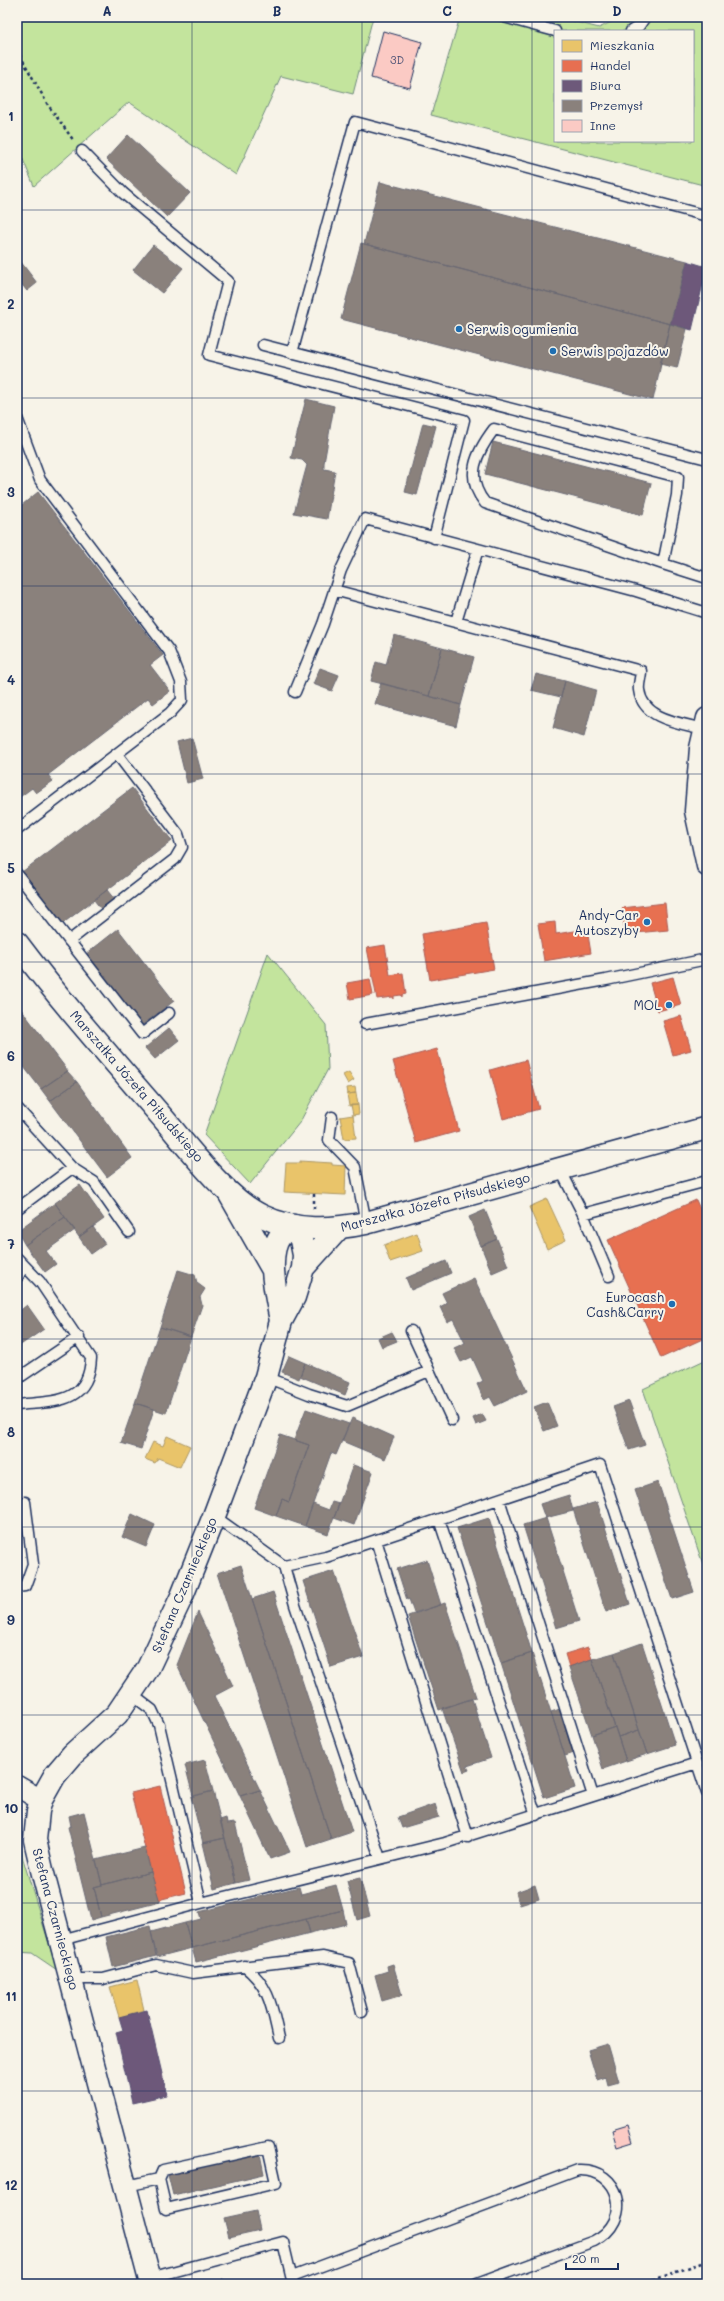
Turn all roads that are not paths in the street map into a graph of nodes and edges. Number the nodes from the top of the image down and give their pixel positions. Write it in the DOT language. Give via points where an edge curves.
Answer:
graph roads {
  1 [pos="504,17"];
  2 [pos="645,17"];
  3 [pos="633,30"];
  4 [pos="554,31"];
  5 [pos="82,151"];
  6 [pos="707,216"];
  7 [pos="263,345"];
  8 [pos="292,353"];
  9 [pos="17,418"];
  10 [pos="707,459"];
  11 [pos="434,538"];
  12 [pos="478,549"];
  13 [pos="662,564"];
  14 [pos="707,578"];
  15 [pos="334,590"];
  16 [pos="707,613"];
  17 [pos="456,622"];
  18 [pos="295,692"];
  19 [pos="706,723"];
  20 [pos="117,754"];
  21 [pos="17,830"];
  22 [pos="707,866"];
  23 [pos="17,874"];
  24 [pos="69,941"];
  25 [pos="21,955"];
  26 [pos="707,958"];
  27 [pos="169,1013"];
  28 [pos="365,1024"];
  29 [pos="17,1108"];
  30 [pos="332,1117"];
  31 [pos="707,1128"];
  32 [pos="72,1168"];
  33 [pos="560,1169"];
  34 [pos="707,1181"];
  35 [pos="228,1191"];
  36 [pos="17,1209"];
  37 [pos="583,1214"];
  38 [pos="366,1223"];
  39 [pos="294,1226"];
  40 [pos="339,1228"];
  41 [pos="129,1232"];
  42 [pos="17,1258"];
  43 [pos="24,1266"];
  44 [pos="303,1268"];
  45 [pos="273,1270"];
  46 [pos="609,1276"];
  47 [pos="17,1278"];
  48 [pos="281,1321"];
  49 [pos="411,1331"];
  50 [pos="79,1338"];
  51 [pos="429,1371"];
  52 [pos="266,1376"];
  53 [pos="17,1378"];
  54 [pos="17,1405"];
  55 [pos="452,1420"];
  56 [pos="499,1499"];
  57 [pos="25,1502"];
  58 [pos="214,1516"];
  59 [pos="439,1519"];
  60 [pos="376,1540"];
  61 [pos="284,1566"];
  62 [pos="17,1587"];
  63 [pos="131,1694"];
  64 [pos="697,1763"];
  65 [pos="17,1786"];
  66 [pos="707,1793"];
  67 [pos="593,1796"];
  68 [pos="41,1800"];
  69 [pos="536,1815"];
  70 [pos="468,1837"];
  71 [pos="380,1858"];
  72 [pos="200,1903"];
  73 [pos="61,1940"];
  74 [pos="244,1966"];
  75 [pos="72,1979"];
  76 [pos="362,2012"];
  77 [pos="279,2038"];
  78 [pos="159,2179"];
  79 [pos="126,2186"];
  80 [pos="292,2280"];
  81 [pos="150,2281"];
  82 [pos="477,2284"];
  1 -- 4 [label="lane"];
  2 -- 3 [label="lane"];
  5 -- 11 [label="lane" via="123,193 228,281 209,355 464,420"];
  6 -- 8 [label="lane" via="355,122"];
  7 -- 8 [label="lane"];
  8 -- 10 [label="lane"];
  9 -- 20 [label="lane" via="40,480 169,651 181,682 182,700 170,713"];
  11 -- 12 [label="lane"];
  11 -- 15 [label="lane" via="365,519"];
  12 -- 16 [label="lane" via="636,591"];
  12 -- 17 [label="lane"];
  13 -- 13 [label="lane" via="677,495 678,477 494,429 483,444 475,462 473,477 476,492 485,503"];
  13 -- 14 [label="lane"];
  15 -- 17 [label="lane"];
  15 -- 18 [label="lane"];
  17 -- 19 [label="lane" via="641,671 639,690 646,706 656,716"];
  19 -- 22 [label="street" via="696,781 695,811"];
  20 -- 21 [label="lane"];
  20 -- 24 [label="lane" via="178,834 182,847 175,859"];
  23 -- 24 [label="lane"];
  24 -- 27 [label="lane" via="142,1034"];
  25 -- 35 [label="street, Marszałka Józefa Piłsudskiego"];
  26 -- 28 [label="lane" via="606,980"];
  29 -- 32 [label="lane"];
  30 -- 38 [label="lane" via="329,1140 355,1167"];
  31 -- 33 [label="street, Marszałka Józefa Piłsudskiego"];
  32 -- 36 [label="lane"];
  32 -- 41 [label="lane" via="94,1182"];
  33 -- 37 [label="lane"];
  33 -- 38 [label="street, Marszałka Józefa Piłsudskiego"];
  34 -- 37 [label="lane"];
  35 -- 39 [label="street, Marszałka Józefa Piłsudskiego" via="261,1216"];
  35 -- 45 [label="street, Stefana Czarnieckiego"];
  37 -- 46 [label="lane"];
  38 -- 40 [label="street, Marszałka Józefa Piłsudskiego"];
  39 -- 40 [label="street, Marszałka Józefa Piłsudskiego" via="324,1230"];
  39 -- 44 [label="street, Stefana Czarnieckiego" via="301,1240"];
  39 -- 45 [label="street, Stefana Czarnieckiego" via="281,1236 274,1251"];
  40 -- 44 [label="street, Stefana Czarnieckiego"];
  42 -- 43 [label="lane"];
  43 -- 47 [label="lane"];
  43 -- 50 [label="lane" via="40,1282"];
  44 -- 48 [label="street, Stefana Czarnieckiego" via="294,1297"];
  45 -- 48 [label="street, Stefana Czarnieckiego"];
  48 -- 52 [label="street, Stefana Czarnieckiego"];
  49 -- 51 [label="lane"];
  50 -- 53 [label="lane"];
  50 -- 54 [label="lane" via="91,1358 88,1379 81,1389 63,1400"];
  51 -- 52 [label="lane" via="347,1406"];
  51 -- 55 [label="lane"];
  52 -- 58 [label="street, Stefana Czarnieckiego"];
  56 -- 59 [label="lane"];
  56 -- 64 [label="lane" via="600,1465"];
  56 -- 67 [label="lane"];
  57 -- 62 [label="lane" via="33,1564 25,1586"];
  58 -- 61 [label="lane"];
  58 -- 63 [label="street, Stefana Czarnieckiego" via="166,1634"];
  59 -- 60 [label="lane"];
  59 -- 69 [label="lane"];
  60 -- 61 [label="lane" via="326,1557"];
  60 -- 70 [label="lane"];
  61 -- 71 [label="lane"];
  63 -- 68 [label="street, Stefana Czarnieckiego" via="117,1714 73,1754 55,1775"];
  63 -- 72 [label="lane" via="152,1710 159,1725"];
  64 -- 66 [label="lane"];
  64 -- 67 [label="lane"];
  65 -- 68 [label="street"];
  67 -- 69 [label="lane"];
  68 -- 73 [label="street, Stefana Czarnieckiego" via="35,1840"];
  69 -- 70 [label="lane"];
  70 -- 71 [label="lane"];
  71 -- 72 [label="lane"];
  72 -- 73 [label="lane"];
  73 -- 75 [label="street, Stefana Czarnieckiego"];
  74 -- 75 [label="lane" via="193,1973 156,1965 103,1979"];
  74 -- 76 [label="lane" via="323,1956 349,1963"];
  74 -- 77 [label="lane" via="258,1977 268,1995"];
  75 -- 79 [label="street, Stefana Czarnieckiego"];
  78 -- 78 [label="lane" via="163,2170 268,2146 276,2183 166,2209"];
  78 -- 79 [label="lane"];
  79 -- 81 [label="street, Stefana Czarnieckiego"];
  80 -- 81 [label="lane" via="283,2242"];
  80 -- 82 [label="lane" via="578,2170 589,2169 610,2182 618,2203 617,2218 610,2231 594,2241"];
}
